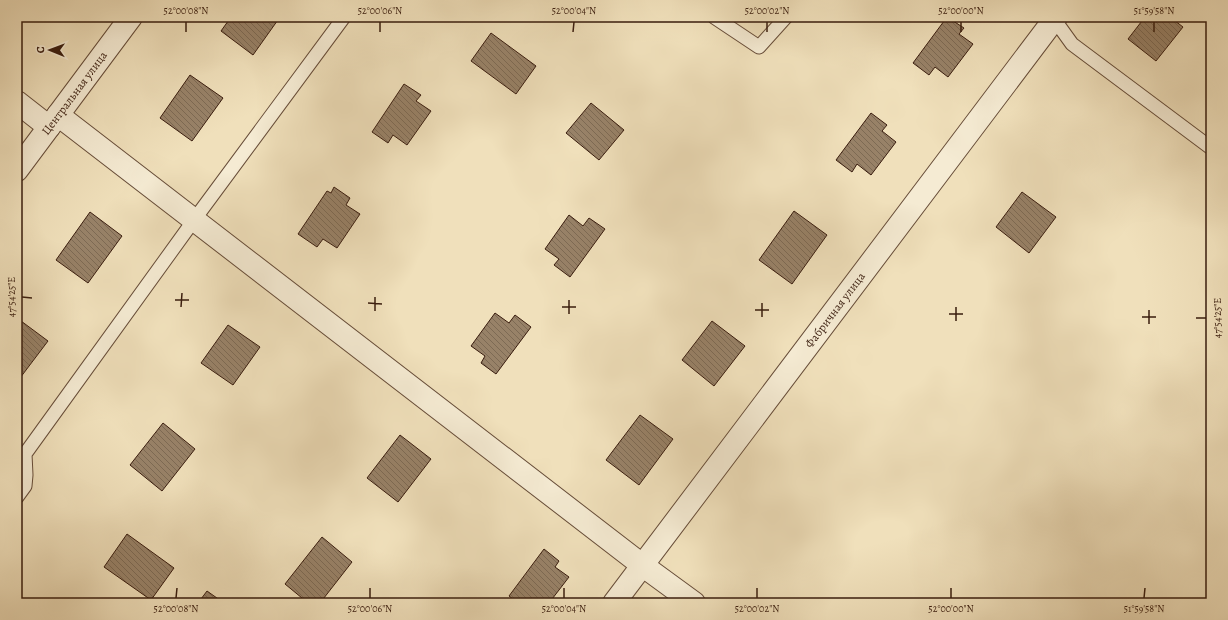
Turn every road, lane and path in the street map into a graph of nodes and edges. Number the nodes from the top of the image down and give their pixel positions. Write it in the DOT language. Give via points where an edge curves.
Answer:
graph roads {
  1 [pos="131,17"];
  2 [pos="344,17"];
  3 [pos="714,17"];
  4 [pos="786,17"];
  5 [pos="1054,18"];
  6 [pos="17,102"];
  7 [pos="53,121"];
  8 [pos="1211,148"];
  9 [pos="17,170"];
  10 [pos="194,220"];
  11 [pos="17,497"];
  12 [pos="642,565"];
  13 [pos="614,603"];
  14 [pos="694,603"];
  1 -- 7 [label="street, Центральная улица"];
  2 -- 10 [label="lane"];
  3 -- 4 [label="lane" via="759,47"];
  5 -- 8 [label="lane" via="1072,44"];
  5 -- 12 [label="street, Фабричная улица"];
  6 -- 7 [label="street"];
  7 -- 9 [label="street, Центральная улица"];
  7 -- 10 [label="street"];
  10 -- 11 [label="lane" via="25,454 25,486"];
  10 -- 12 [label="street"];
  12 -- 13 [label="street, Фабричная улица"];
  12 -- 14 [label="street"];
}
